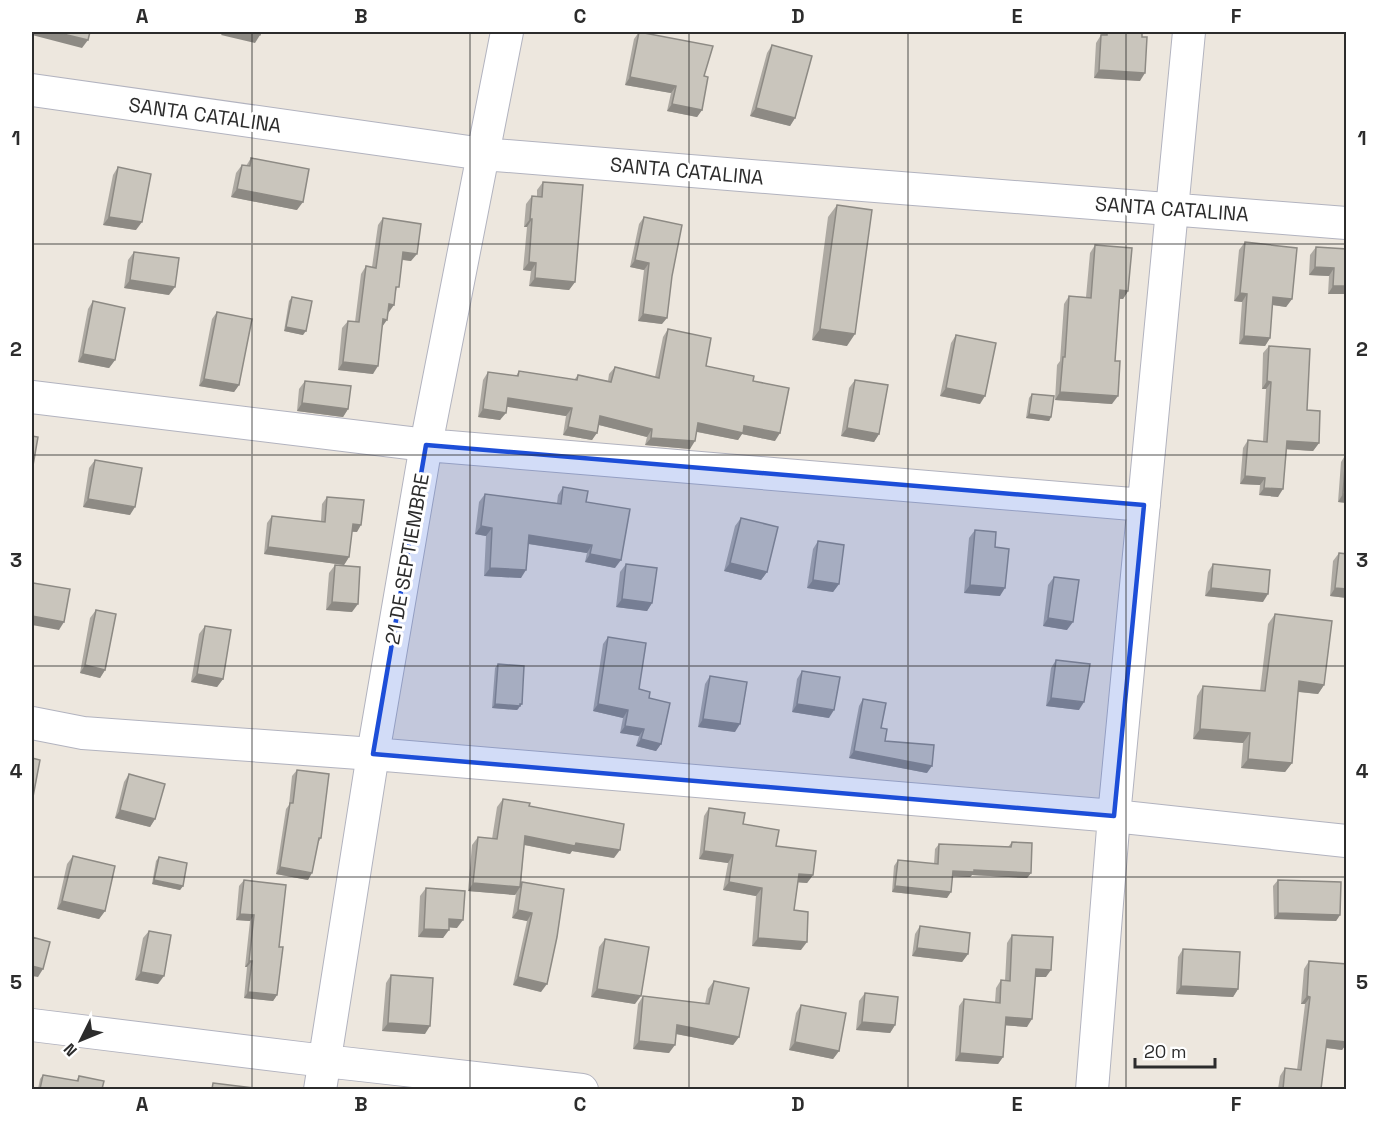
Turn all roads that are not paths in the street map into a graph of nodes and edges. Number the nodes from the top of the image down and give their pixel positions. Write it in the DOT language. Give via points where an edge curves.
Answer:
graph roads {
  1 [pos="507,32"];
  2 [pos="1189,32"];
  3 [pos="32,90"];
  4 [pos="483,154"];
  5 [pos="1172,209"];
  6 [pos="1347,223"];
  7 [pos="32,397"];
  8 [pos="426,446"];
  9 [pos="1144,505"];
  10 [pos="32,723"];
  11 [pos="373,754"];
  12 [pos="1114,816"];
  13 [pos="1347,841"];
  14 [pos="32,1025"];
  15 [pos="323,1075"];
  16 [pos="582,1089"];
  17 [pos="1092,1089"];
  1 -- 4 [label="street, 21 DE SEPTIEMBRE"];
  2 -- 5 [label="street"];
  3 -- 4 [label="street, SANTA CATALINA"];
  4 -- 5 [label="street, SANTA CATALINA"];
  4 -- 8 [label="street, 21 DE SEPTIEMBRE"];
  5 -- 6 [label="street, SANTA CATALINA"];
  5 -- 9 [label="street"];
  7 -- 8 [label="street"];
  8 -- 9 [label="street"];
  8 -- 11 [label="street, 21 DE SEPTIEMBRE"];
  9 -- 12 [label="street"];
  10 -- 11 [label="street" via="83,733"];
  11 -- 12 [label="street"];
  11 -- 15 [label="street, 21 DE SEPTIEMBRE"];
  12 -- 13 [label="street"];
  12 -- 17 [label="street"];
  14 -- 15 [label="street"];
  15 -- 16 [label="street"];
}
